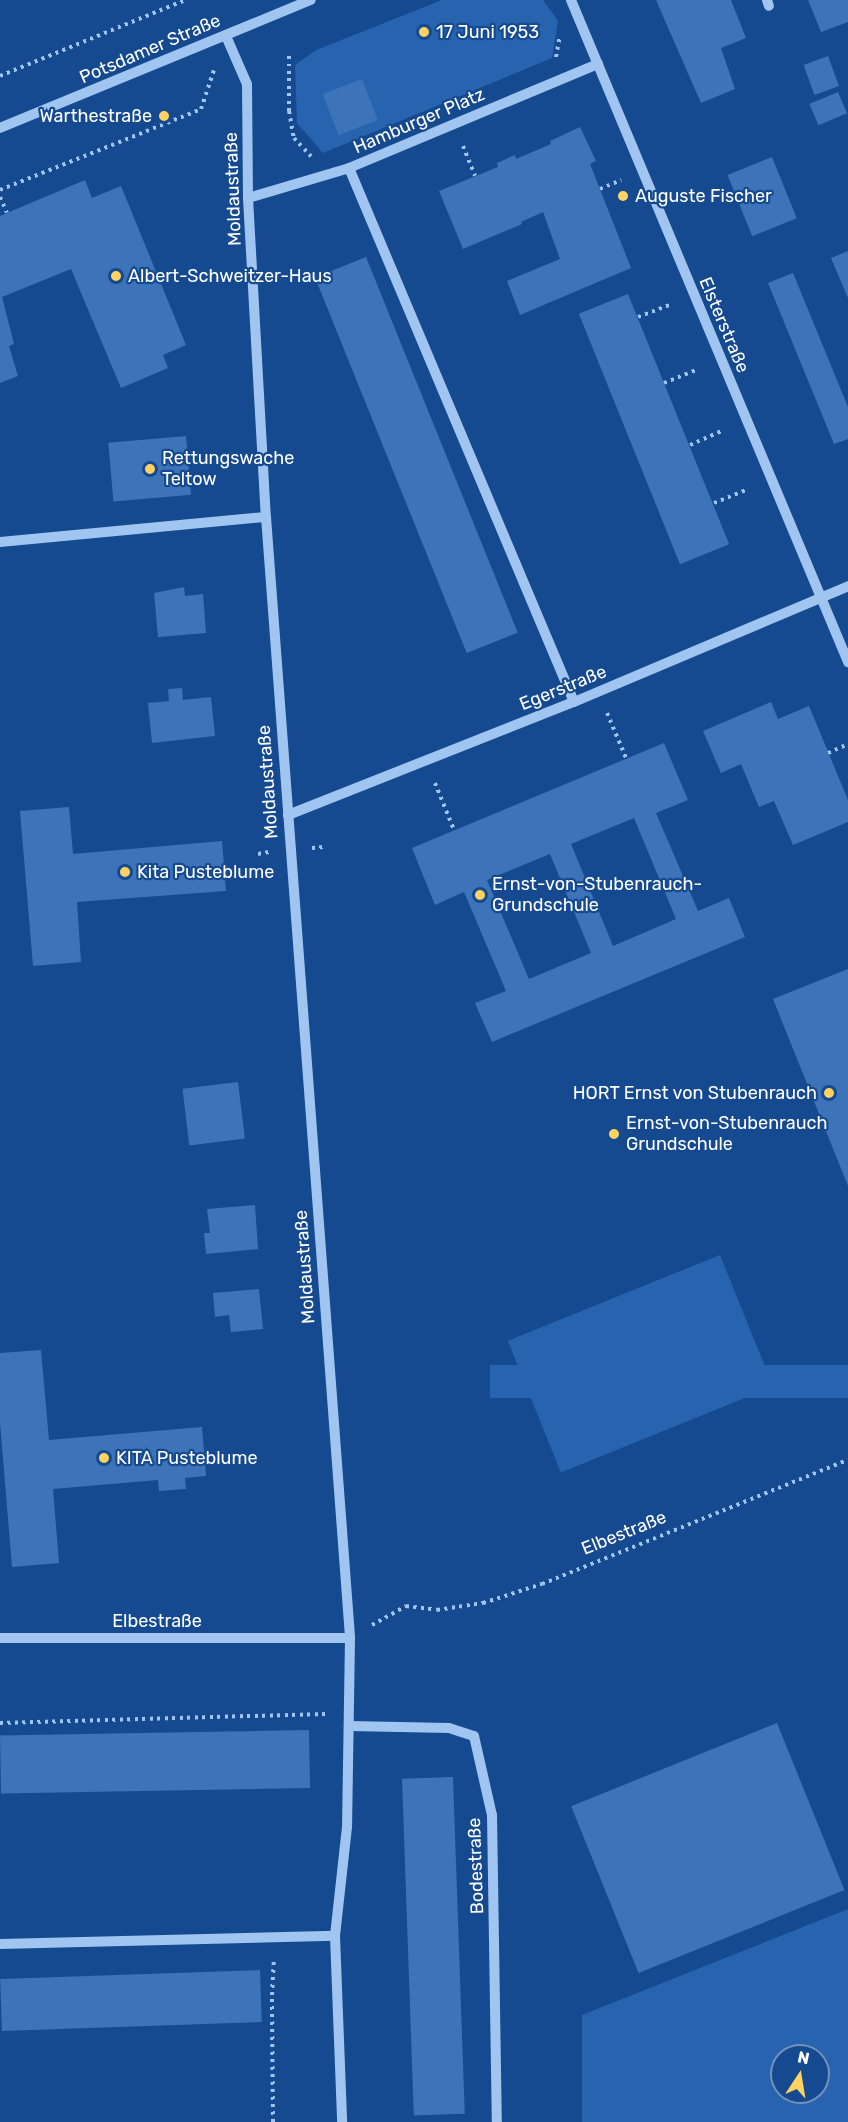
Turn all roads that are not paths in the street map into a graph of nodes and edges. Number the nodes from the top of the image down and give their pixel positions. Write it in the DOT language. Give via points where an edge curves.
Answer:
graph roads {
  1 [pos="311,0"];
  2 [pos="571,0"];
  3 [pos="226,36"];
  4 [pos="598,64"];
  5 [pos="0,128"];
  6 [pos="349,168"];
  7 [pos="248,198"];
  8 [pos="266,517"];
  9 [pos="0,542"];
  10 [pos="848,586"];
  11 [pos="819,597"];
  12 [pos="848,662"];
  13 [pos="574,702"];
  14 [pos="288,815"];
  15 [pos="0,1638"];
  16 [pos="350,1638"];
  17 [pos="350,1726"];
  18 [pos="335,1936"];
  19 [pos="0,1944"];
  20 [pos="342,2122"];
  21 [pos="497,2122"];
  1 -- 3 [label="street, Potsdamer Straße"];
  2 -- 4 [label="street, Elsterstraße"];
  3 -- 5 [label="street, Potsdamer Straße"];
  3 -- 7 [label="street, Moldaustraße" via="246,84"];
  4 -- 6 [label="street, Hamburger Platz"];
  4 -- 11 [label="street, Elsterstraße"];
  6 -- 7 [label="street, Hamburger Platz"];
  6 -- 13 [label="street"];
  7 -- 8 [label="street, Moldaustraße"];
  8 -- 9 [label="street"];
  8 -- 14 [label="street, Moldaustraße"];
  10 -- 11 [label="street, Egerstraße"];
  11 -- 12 [label="street, Elsterstraße"];
  11 -- 13 [label="street, Egerstraße"];
  13 -- 14 [label="street, Egerstraße"];
  14 -- 16 [label="street, Moldaustraße"];
  15 -- 16 [label="street, Elbestraße"];
  16 -- 17 [label="street"];
  17 -- 18 [label="street" via="347,1827"];
  17 -- 21 [label="street, Bodestraße" via="449,1728 474,1736 492,1815"];
  18 -- 19 [label="street"];
  18 -- 20 [label="street"];
}
